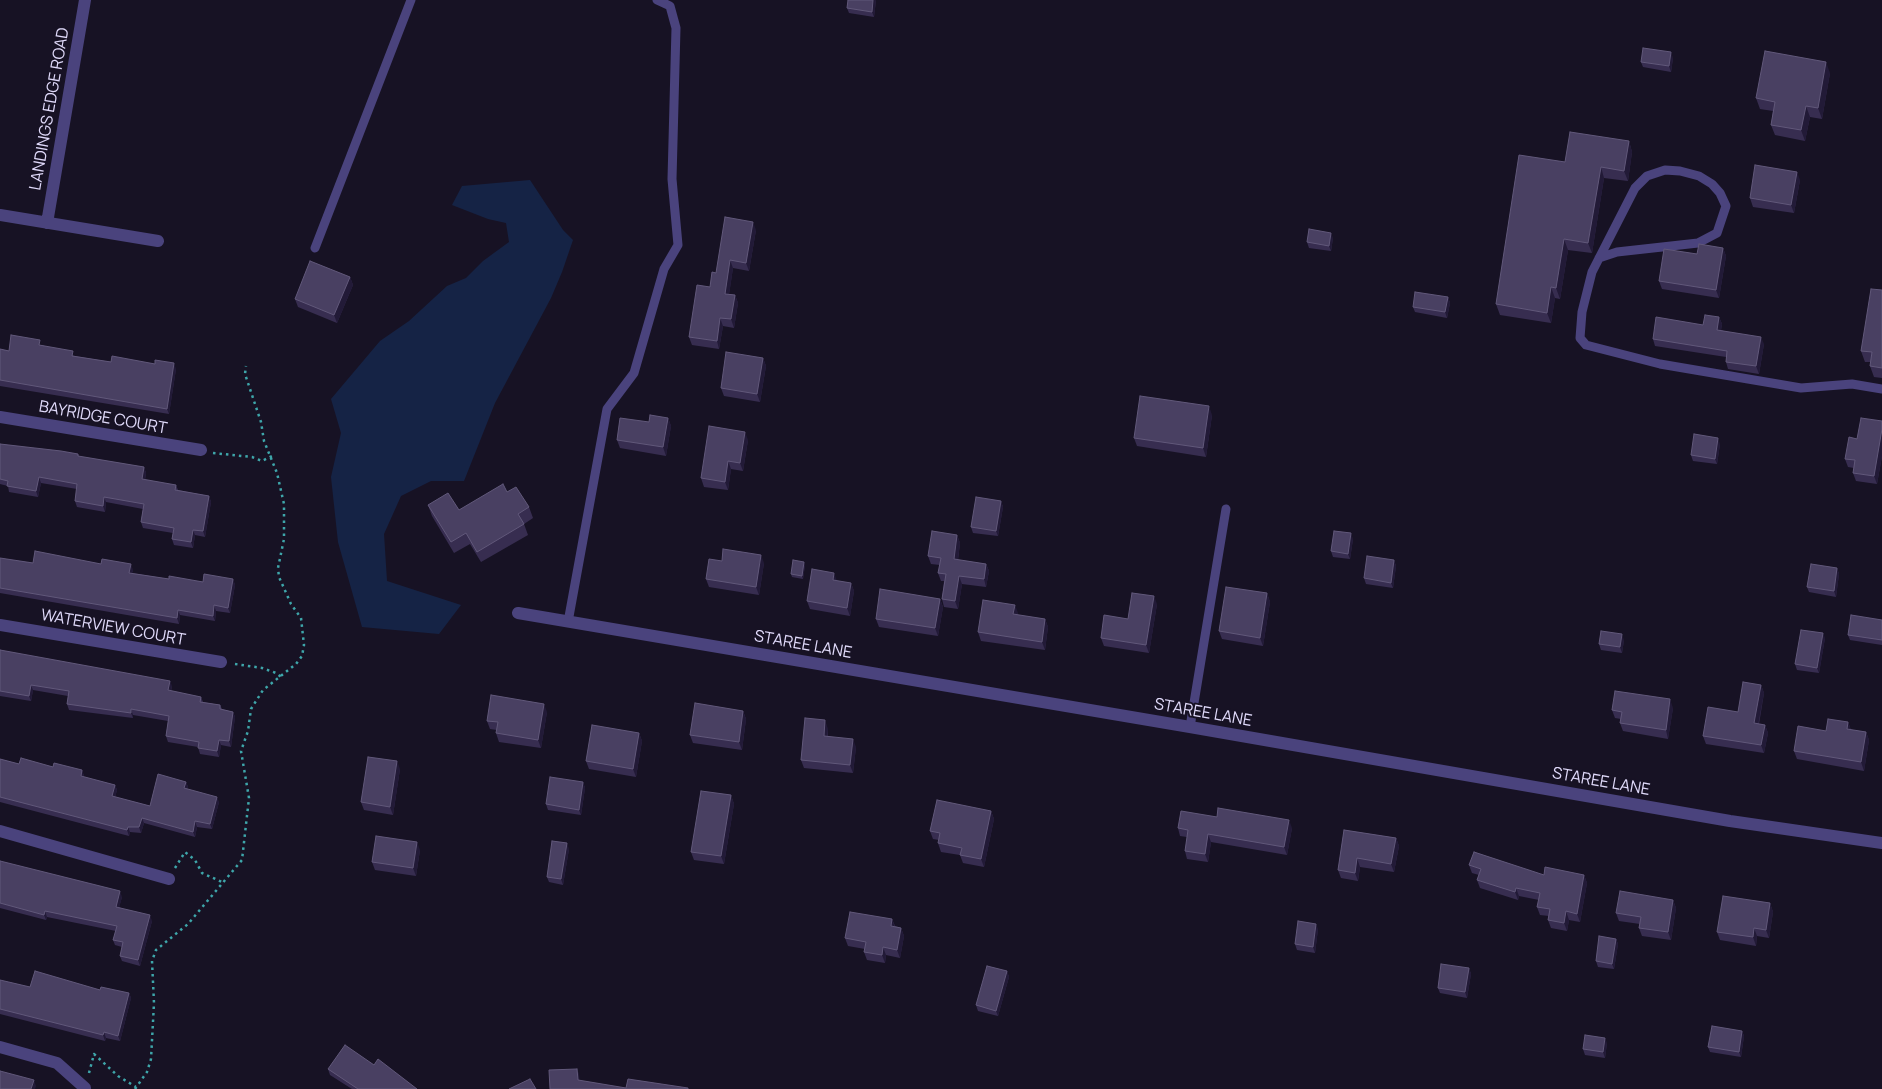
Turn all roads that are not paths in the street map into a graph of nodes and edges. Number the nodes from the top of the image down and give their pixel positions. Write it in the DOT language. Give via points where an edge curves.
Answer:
graph roads {
  1 [pos="85,0"];
  2 [pos="411,0"];
  3 [pos="657,0"];
  4 [pos="0,215"];
  5 [pos="46,223"];
  6 [pos="158,241"];
  7 [pos="315,248"];
  8 [pos="1599,258"];
  9 [pos="1882,389"];
  10 [pos="0,417"];
  11 [pos="201,450"];
  12 [pos="1226,509"];
  13 [pos="518,613"];
  14 [pos="568,622"];
  15 [pos="0,625"];
  16 [pos="221,662"];
  17 [pos="1190,727"];
  18 [pos="0,831"];
  19 [pos="1882,843"];
  20 [pos="169,879"];
  21 [pos="0,1047"];
  22 [pos="85,1088"];
  1 -- 5 [label="street, LANDINGS EDGE ROAD"];
  2 -- 7 [label="lane"];
  3 -- 14 [label="lane" via="670,6 676,28 672,178 678,245 664,270 634,373 607,409"];
  4 -- 5 [label="street"];
  5 -- 6 [label="street"];
  8 -- 8 [label="lane" via="1617,252 1698,243 1717,233 1726,206 1720,193 1699,176 1680,171 1665,170 1647,176 1635,188"];
  8 -- 9 [label="lane" via="1582,312 1580,338 1586,345 1660,364 1801,388 1852,384"];
  10 -- 11 [label="street, BAYRIDGE COURT"];
  12 -- 17 [label="lane"];
  13 -- 14 [label="street, STAREE LANE"];
  14 -- 17 [label="street, STAREE LANE"];
  15 -- 16 [label="street, WATERVIEW COURT"];
  17 -- 19 [label="street, STAREE LANE" via="1730,821"];
  18 -- 20 [label="street"];
  21 -- 22 [label="street" via="57,1063"];
}
